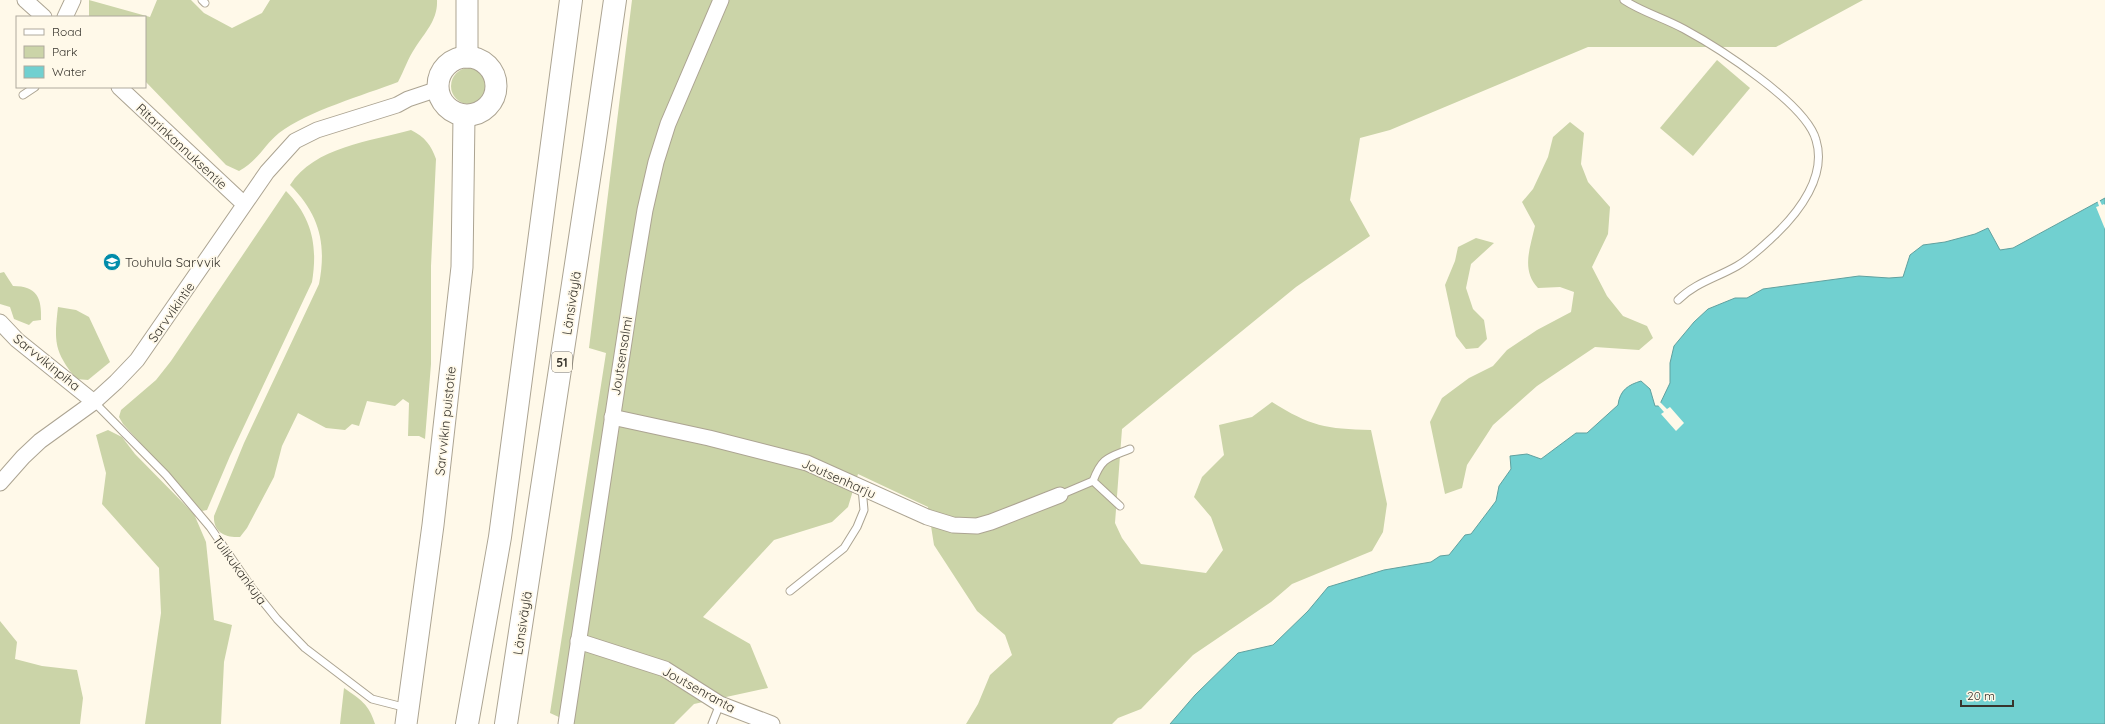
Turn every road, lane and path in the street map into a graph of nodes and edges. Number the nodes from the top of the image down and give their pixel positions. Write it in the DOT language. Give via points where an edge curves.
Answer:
graph roads {
  1 [pos="25,0"];
  2 [pos="73,0"];
  3 [pos="467,0"];
  4 [pos="571,0"];
  5 [pos="615,0"];
  6 [pos="721,0"];
  7 [pos="1624,0"];
  8 [pos="43,16"];
  9 [pos="65,16"];
  10 [pos="467,57"];
  11 [pos="34,88"];
  12 [pos="120,88"];
  13 [pos="438,89"];
  14 [pos="23,95"];
  15 [pos="464,116"];
  16 [pos="244,204"];
  17 [pos="1678,300"];
  18 [pos="0,322"];
  19 [pos="94,402"];
  20 [pos="612,417"];
  21 [pos="1130,449"];
  22 [pos="1093,481"];
  23 [pos="0,483"];
  24 [pos="862,488"];
  25 [pos="1060,494"];
  26 [pos="1120,506"];
  27 [pos="790,591"];
  28 [pos="578,641"];
  29 [pos="720,704"];
  30 [pos="407,716"];
  31 [pos="467,724"];
  32 [pos="506,724"];
  33 [pos="566,724"];
  34 [pos="712,724"];
  35 [pos="772,724"];
  1 -- 8 [label="street"];
  2 -- 9 [label="street"];
  3 -- 10 [label="main road"];
  4 -- 31 [label="highway" via="500,538"];
  5 -- 32 [label="highway, Länsiväylä / 51"];
  6 -- 20 [label="street, Joutsensalmi" via="668,124 656,162 634,276"];
  7 -- 17 [label="lane" via="1634,7 1683,28 1761,79 1799,113 1816,140 1817,166 1812,187 1796,212 1756,252 1737,266 1687,291"];
  10 -- 13 [label="main road" via="446,66 441,72"];
  10 -- 15 [label="main road" via="488,65 497,87 495,96 486,109"];
  11 -- 14 [label="lane"];
  12 -- 16 [label="street, Ritarinkannuksentie"];
  13 -- 15 [label="main road" via="444,104 450,110"];
  13 -- 16 [label="street, Sarvvikintie" via="318,130 295,142 278,158"];
  15 -- 30 [label="main road, Sarvvikin puistotie" via="462,266 433,526"];
  16 -- 19 [label="street, Sarvvikintie" via="137,360"];
  18 -- 19 [label="street, Sarvvikinpiha" via="17,340"];
  19 -- 23 [label="street, Sarvvikintie" via="40,441"];
  19 -- 30 [label="lane, Tulikukankuja" via="166,475 210,528 252,588 305,648 352,686"];
  20 -- 24 [label="street, Joutsenharju" via="807,463"];
  20 -- 28 [label="street, Joutsensalmi"];
  21 -- 22 [label="lane" via="1106,458 1097,468"];
  22 -- 25 [label="lane"];
  22 -- 26 [label="lane"];
  24 -- 25 [label="street, Joutsenharju" via="927,517 953,525 977,526"];
  24 -- 27 [label="lane" via="864,510 844,548"];
  28 -- 29 [label="street, Joutsenranta" via="665,669"];
  28 -- 33 [label="street, Joutsensalmi"];
  29 -- 34 [label="lane"];
  29 -- 35 [label="street, Joutsenranta"];
}
